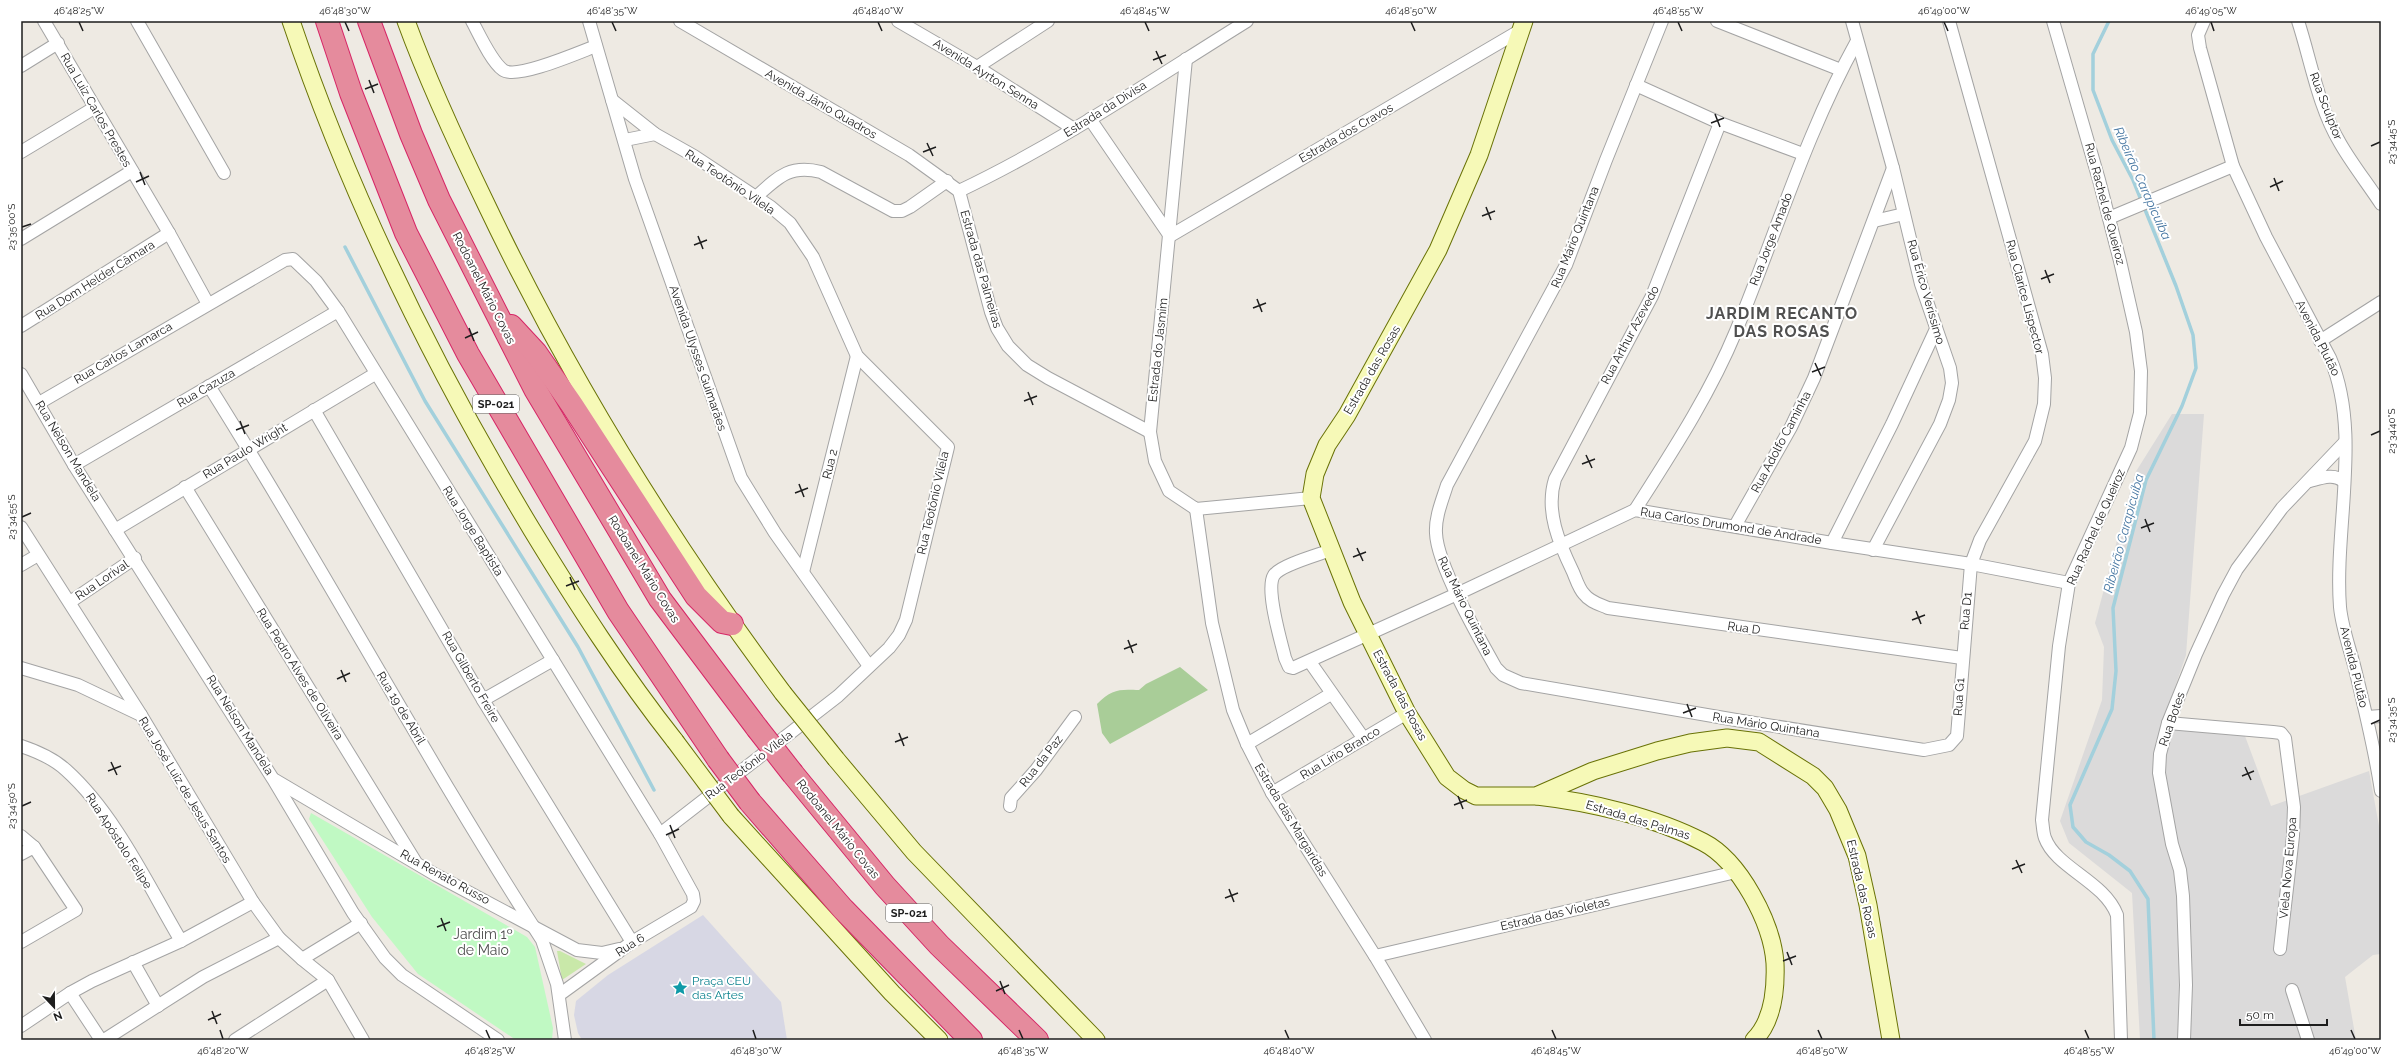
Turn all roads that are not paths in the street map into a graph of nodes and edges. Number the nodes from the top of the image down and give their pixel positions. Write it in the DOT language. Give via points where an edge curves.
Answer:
graph roads {
  1 [pos="44,21"];
  2 [pos="137,21"];
  3 [pos="292,21"];
  4 [pos="327,21"];
  5 [pos="369,21"];
  6 [pos="406,21"];
  7 [pos="472,21"];
  8 [pos="589,21"];
  9 [pos="680,21"];
  10 [pos="898,21"];
  11 [pos="1048,21"];
  12 [pos="1247,21"];
  13 [pos="1662,21"];
  14 [pos="1717,21"];
  15 [pos="1852,21"];
  16 [pos="1949,21"];
  17 [pos="2053,21"];
  18 [pos="2204,21"];
  19 [pos="2298,21"];
  20 [pos="1523,25"];
  21 [pos="1857,41"];
  22 [pos="58,43"];
  23 [pos="596,46"];
  24 [pos="1186,59"];
  25 [pos="21,66"];
  26 [pos="978,67"];
  27 [pos="1841,70"];
  28 [pos="1636,85"];
  29 [pos="612,100"];
  30 [pos="94,108"];
  31 [pos="1090,119"];
  32 [pos="1720,123"];
  33 [pos="1074,129"];
  34 [pos="655,134"];
  35 [pos="625,140"];
  36 [pos="21,152"];
  37 [pos="1803,154"];
  38 [pos="2233,166"];
  39 [pos="1894,168"];
  40 [pos="132,171"];
  41 [pos="224,174"];
  42 [pos="947,181"];
  43 [pos="959,192"];
  44 [pos="756,197"];
  45 [pos="2381,204"];
  46 [pos="1904,214"];
  47 [pos="2109,218"];
  48 [pos="1874,221"];
  49 [pos="168,233"];
  50 [pos="1170,236"];
  51 [pos="21,240"];
  52 [pos="2381,302"];
  53 [pos="208,304"];
  54 [pos="492,305"];
  55 [pos="338,311"];
  56 [pos="21,326"];
  57 [pos="1936,329"];
  58 [pos="2320,341"];
  59 [pos="857,356"];
  60 [pos="21,374"];
  61 [pos="375,374"];
  62 [pos="209,386"];
  63 [pos="39,403"];
  64 [pos="314,410"];
  65 [pos="1150,432"];
  66 [pos="2345,442"];
  67 [pos="248,448"];
  68 [pos="74,465"];
  69 [pos="2310,481"];
  70 [pos="2343,481"];
  71 [pos="185,487"];
  72 [pos="1311,498"];
  73 [pos="1196,509"];
  74 [pos="1635,510"];
  75 [pos="1735,526"];
  76 [pos="21,527"];
  77 [pos="115,530"];
  78 [pos="1832,543"];
  79 [pos="1560,546"];
  80 [pos="1331,550"];
  81 [pos="1873,550"];
  82 [pos="38,555"];
  83 [pos="135,558"];
  84 [pos="1971,564"];
  85 [pos="21,565"];
  86 [pos="803,572"];
  87 [pos="2069,583"];
  88 [pos="1457,594"];
  89 [pos="70,602"];
  90 [pos="732,624"];
  91 [pos="1369,634"];
  92 [pos="21,658"];
  93 [pos="1962,658"];
  94 [pos="553,660"];
  95 [pos="1310,662"];
  96 [pos="869,666"];
  97 [pos="25,670"];
  98 [pos="1331,694"];
  99 [pos="483,700"];
  100 [pos="1407,713"];
  101 [pos="141,715"];
  102 [pos="2381,716"];
  103 [pos="1075,717"];
  104 [pos="2367,717"];
  105 [pos="2168,723"];
  106 [pos="2381,734"];
  107 [pos="1957,736"];
  108 [pos="1364,739"];
  109 [pos="1248,744"];
  110 [pos="21,746"];
  111 [pos="2375,749"];
  112 [pos="273,779"];
  113 [pos="2381,791"];
  114 [pos="1272,793"];
  115 [pos="1536,796"];
  116 [pos="1010,806"];
  117 [pos="660,834"];
  118 [pos="21,836"];
  119 [pos="34,846"];
  120 [pos="21,854"];
  121 [pos="415,861"];
  122 [pos="1736,872"];
  123 [pos="693,894"];
  124 [pos="253,902"];
  125 [pos="361,923"];
  126 [pos="533,926"];
  127 [pos="279,938"];
  128 [pos="181,941"];
  129 [pos="21,942"];
  130 [pos="628,945"];
  131 [pos="2280,949"];
  132 [pos="1375,956"];
  133 [pos="302,959"];
  134 [pos="133,962"];
  135 [pos="328,980"];
  136 [pos="2292,990"];
  137 [pos="70,993"];
  138 [pos="559,995"];
  139 [pos="158,1006"];
  140 [pos="21,1026"];
  141 [pos="101,1040"];
  142 [pos="104,1040"];
  143 [pos="235,1040"];
  144 [pos="363,1040"];
  145 [pos="498,1040"];
  146 [pos="565,1040"];
  147 [pos="939,1040"];
  148 [pos="971,1040"];
  149 [pos="1037,1040"];
  150 [pos="1096,1040"];
  151 [pos="1425,1040"];
  152 [pos="1754,1040"];
  153 [pos="1891,1040"];
  154 [pos="2121,1040"];
  155 [pos="2184,1040"];
  156 [pos="2308,1040"];
  1 -- 22 [label="street, Rua Luiz Carlos Prestes"];
  2 -- 41 [label="street"];
  3 -- 147 [label="main road, bridge" via="359,196 407,301 460,405 558,572 616,661 731,816 892,993"];
  4 -- 148 [label="highway, SP-021, bridge" via="354,100 406,233 468,354 618,611 750,802 843,909"];
  5 -- 54 [label="highway, Rodoanel Mário Covas / SP-021" via="411,134 439,200"];
  6 -- 90 [label="main road" via="470,171 564,358 633,476"];
  7 -- 23 [label="street" via="504,71 514,73"];
  8 -- 23 [label="street, Avenida Ulysses Guimarães"];
  9 -- 42 [label="street, Avenida Jânio Quadros" via="909,155"];
  10 -- 26 [label="street, Avenida Ayrton Senna"];
  11 -- 26 [label="street"];
  12 -- 24 [label="street, Estrada da Divisa"];
  13 -- 28 [label="street, Rua Mário Quintana"];
  14 -- 27 [label="street"];
  15 -- 21 [label="street, Rua Érico Veríssimo"];
  16 -- 84 [label="street, Rua Clarice Lispector" via="2042,354 2045,378 2044,404 2035,441 1980,540"];
  17 -- 47 [label="street, Rua Rachel de Queiroz"];
  18 -- 38 [label="street, Avenida Plutão" via="2198,35 2200,48"];
  19 -- 45 [label="street, Rua Sculptor" via="2319,94 2331,125 2340,143"];
  20 -- 50 [label="street, Estrada dos Cravos"];
  20 -- 72 [label="main road, Estrada das Rosas" via="1479,155 1438,250 1347,415 1327,445 1315,474"];
  21 -- 27 [label="street, Rua Jorge Amado"];
  21 -- 39 [label="street, Rua Érico Veríssimo"];
  22 -- 25 [label="street"];
  22 -- 30 [label="street, Rua Luiz Carlos Prestes"];
  23 -- 29 [label="street, Avenida Ulysses Guimarães"];
  24 -- 31 [label="street, Estrada da Divisa"];
  24 -- 50 [label="street, Estrada do Jasmim"];
  26 -- 33 [label="street, Avenida Ayrton Senna"];
  27 -- 37 [label="street, Rua Jorge Amado"];
  28 -- 32 [label="street"];
  28 -- 88 [label="street, Rua Mário Quintana" via="1566,265 1447,486 1438,514 1436,533 1438,549"];
  29 -- 34 [label="street, Rua Teotônio Vilela"];
  29 -- 35 [label="street, Avenida Ulysses Guimarães"];
  30 -- 36 [label="street"];
  30 -- 40 [label="street, Rua Luiz Carlos Prestes"];
  31 -- 33 [label="street, Estrada da Divisa"];
  31 -- 50 [label="street"];
  32 -- 37 [label="street"];
  32 -- 79 [label="street, Rua Arthur Azevedo" via="1652,296 1554,478 1550,507"];
  33 -- 43 [label="street, Estrada da Divisa"];
  34 -- 35 [label="street"];
  34 -- 44 [label="street, Rua Teotônio Vilela"];
  35 -- 86 [label="street, Avenida Ulysses Guimarães" via="635,179 741,478"];
  37 -- 74 [label="street, Rua Jorge Amado" via="1736,332 1685,430"];
  38 -- 47 [label="street"];
  38 -- 58 [label="street, Avenida Plutão" via="2266,237"];
  39 -- 46 [label="street, Rua Érico Veríssimo"];
  39 -- 48 [label="street, Rua Adolfo Caminha"];
  40 -- 49 [label="street, Rua Luiz Carlos Prestes"];
  40 -- 51 [label="street"];
  42 -- 43 [label="street, Avenida Jânio Quadros"];
  42 -- 44 [label="street" via="902,211 893,211 821,172 808,169 793,170 780,176"];
  43 -- 65 [label="street, Estrada das Palmeiras" via="991,312 1008,346 1026,365"];
  44 -- 59 [label="street, Rua Teotônio Vilela" via="785,219 801,237 813,257"];
  46 -- 48 [label="street"];
  46 -- 57 [label="street, Rua Érico Veríssimo" via="1921,284"];
  47 -- 87 [label="street, Rua Rachel de Queiroz" via="2136,332 2141,371 2140,413 2131,448"];
  48 -- 75 [label="street, Rua Adolfo Caminha" via="1814,378 1791,427"];
  49 -- 53 [label="street, Rua Luiz Carlos Prestes"];
  49 -- 56 [label="street, Rua Dom Helder Câmara"];
  50 -- 65 [label="street, Estrada do Jasmim"];
  52 -- 58 [label="street"];
  53 -- 55 [label="street, Rua Jorge Baptista" via="285,260 293,259 316,281"];
  53 -- 63 [label="street, Rua Carlos Lamarca"];
  54 -- 90 [label="highway" via="536,353 572,404 696,596 722,622"];
  54 -- 149 [label="highway, Rodoanel Mário Covas / SP-021, bridge" via="535,389 660,599 757,728 884,886 939,945"];
  55 -- 61 [label="street, Rua Jorge Baptista"];
  55 -- 62 [label="street, Rua Cazuza"];
  57 -- 78 [label="street"];
  57 -- 81 [label="street, Rua Érico Veríssimo" via="1950,368 1952,383 1949,400 1940,424"];
  58 -- 66 [label="street, Avenida Plutão" via="2339,378 2344,400"];
  59 -- 86 [label="street, Rua 2"];
  59 -- 96 [label="street, Rua Teotônio Vilela" via="948,447 906,620 899,636"];
  60 -- 63 [label="street, Rua Nelson Mandela"];
  61 -- 64 [label="street, Rua Paulo Wright"];
  61 -- 94 [label="street, Rua Jorge Baptista"];
  62 -- 67 [label="street, Rua 19 de Abril"];
  62 -- 68 [label="street, Rua Cazuza"];
  63 -- 68 [label="street, Rua Nelson Mandela"];
  64 -- 67 [label="street, Rua Paulo Wright"];
  64 -- 99 [label="street, Rua Gilberto Freire"];
  65 -- 73 [label="street, Estrada do Jasmim" via="1155,461 1169,491"];
  66 -- 69 [label="street, Rua Botes"];
  66 -- 70 [label="street, Avenida Plutão"];
  67 -- 71 [label="street, Rua Paulo Wright"];
  67 -- 126 [label="street, Rua 19 de Abril" via="370,658"];
  68 -- 77 [label="street, Rua Nelson Mandela"];
  69 -- 70 [label="street" via="2331,476 2339,477"];
  69 -- 105 [label="street, Rua Botes" via="2282,508 2237,569 2202,641"];
  70 -- 104 [label="street, Avenida Plutão" via="2340,608"];
  71 -- 77 [label="street, Rua Paulo Wright"];
  71 -- 121 [label="street, Rua Pedro Alves de Oliveira"];
  72 -- 73 [label="street"];
  72 -- 80 [label="main road, Estrada das Rosas"];
  73 -- 109 [label="street, Estrada das Margaridas" via="1212,623 1233,710"];
  74 -- 75 [label="street, Rua Carlos Drumond de Andrade"];
  74 -- 79 [label="street, Rua Carlos Drumond de Andrade"];
  75 -- 78 [label="street, Rua Carlos Drumond de Andrade"];
  76 -- 82 [label="street, Rua José Luiz de Jesus Santos"];
  77 -- 83 [label="street, Rua Nelson Mandela"];
  78 -- 81 [label="street, Rua Carlos Drumond de Andrade"];
  79 -- 88 [label="street, Rua Carlos Drumond de Andrade"];
  79 -- 93 [label="street, Rua D" via="1583,594 1594,603 1608,608"];
  80 -- 91 [label="main road, Estrada das Rosas" via="1352,602"];
  80 -- 95 [label="street, Rua Carlos Drumond de Andrade" via="1283,569 1274,575 1272,583 1272,595 1287,663 1293,668"];
  81 -- 84 [label="street, Rua Carlos Drumond de Andrade"];
  82 -- 85 [label="street"];
  82 -- 89 [label="street, Rua José Luiz de Jesus Santos"];
  83 -- 89 [label="street, Rua Lorival"];
  83 -- 112 [label="street, Rua Nelson Mandela"];
  84 -- 87 [label="street, Rua Carlos Drumond de Andrade"];
  84 -- 93 [label="street, Rua D1"];
  86 -- 96 [label="street, Avenida Ulysses Guimarães"];
  87 -- 154 [label="street, Rua Rachel de Queiroz" via="2059,646 2042,820 2050,847 2104,894 2114,906 2117,915"];
  88 -- 91 [label="street, Rua Carlos Drumond de Andrade"];
  88 -- 107 [label="street, Rua Mário Quintana" via="1496,668 1503,675 1521,683 1924,750 1937,749 1949,744"];
  89 -- 101 [label="street, Rua José Luiz de Jesus Santos"];
  90 -- 150 [label="main road, bridge" via="783,693 879,812"];
  91 -- 95 [label="street, Rua Carlos Drumond de Andrade"];
  91 -- 100 [label="main road, Estrada das Rosas"];
  92 -- 97 [label="street"];
  93 -- 107 [label="street, Rua G1"];
  94 -- 99 [label="street"];
  94 -- 117 [label="street, Rua Jorge Baptista"];
  95 -- 98 [label="street"];
  96 -- 117 [label="street, Rua Teotônio Vilela" via="838,696"];
  97 -- 101 [label="street" via="78,685"];
  98 -- 108 [label="street"];
  98 -- 109 [label="street"];
  99 -- 130 [label="street, Rua Gilberto Freire"];
  100 -- 108 [label="street, Rua Lírio Branco"];
  100 -- 115 [label="main road, Estrada das Rosas" via="1447,777 1464,790 1476,796"];
  101 -- 124 [label="street, Rua José Luiz de Jesus Santos"];
  102 -- 104 [label="street"];
  103 -- 116 [label="street, Rua da Paz" via="1036,770 1011,798"];
  104 -- 111 [label="street, Avenida Plutão"];
  105 -- 131 [label="street, Viela Nova Europa" via="2281,733 2285,738 2293,800 2293,822"];
  105 -- 155 [label="street, Rua Botes" via="2160,754 2159,773 2170,837 2180,870 2183,896 2186,985"];
  106 -- 111 [label="street"];
  108 -- 114 [label="street, Rua Lírio Branco"];
  109 -- 114 [label="street, Estrada das Margaridas"];
  110 -- 128 [label="street, Rua Apóstolo Felipe" via="34,750 65,769 91,795 141,871"];
  111 -- 113 [label="street, Avenida Plutão"];
  112 -- 121 [label="street, Rua Renato Russo"];
  112 -- 125 [label="street, Rua Nelson Mandela"];
  114 -- 132 [label="street, Estrada das Margaridas"];
  115 -- 122 [label="main road, Estrada das Palmas" via="1599,806 1671,828 1704,842 1718,852"];
  115 -- 153 [label="main road, Estrada das Rosas" via="1593,771 1657,751 1727,738 1759,742 1796,765 1825,788 1849,832 1868,905"];
  117 -- 123 [label="street, Rua Jorge Baptista"];
  118 -- 119 [label="street"];
  119 -- 120 [label="street"];
  119 -- 129 [label="street" via="76,910"];
  121 -- 126 [label="street, Rua Renato Russo"];
  122 -- 132 [label="street, Estrada das Violetas"];
  122 -- 152 [label="main road, Estrada das Palmas" via="1758,906 1774,951 1776,977 1773,998 1768,1018"];
  123 -- 130 [label="street, Rua 6" via="694,901 691,907"];
  124 -- 127 [label="street, Rua José Luiz de Jesus Santos"];
  124 -- 128 [label="street"];
  125 -- 133 [label="street"];
  125 -- 145 [label="street, Rua Nelson Mandela" via="385,958 402,974"];
  126 -- 130 [label="street, Rua Renato Russo" via="577,950 602,953"];
  126 -- 138 [label="street, Rua 19 de Abril" via="551,961"];
  127 -- 133 [label="street, Rua José Luiz de Jesus Santos"];
  127 -- 139 [label="street" via="203,977"];
  128 -- 134 [label="street"];
  130 -- 138 [label="street, Rua 6"];
  132 -- 151 [label="street, Estrada das Margaridas"];
  133 -- 135 [label="street, Rua José Luiz de Jesus Santos"];
  134 -- 137 [label="street"];
  134 -- 139 [label="street"];
  135 -- 143 [label="street"];
  135 -- 144 [label="street, Rua José Luiz de Jesus Santos"];
  136 -- 156 [label="street"];
  137 -- 140 [label="street"];
  137 -- 141 [label="street"];
  138 -- 146 [label="street, Rua 19 de Abril"];
  139 -- 142 [label="street"];
}
